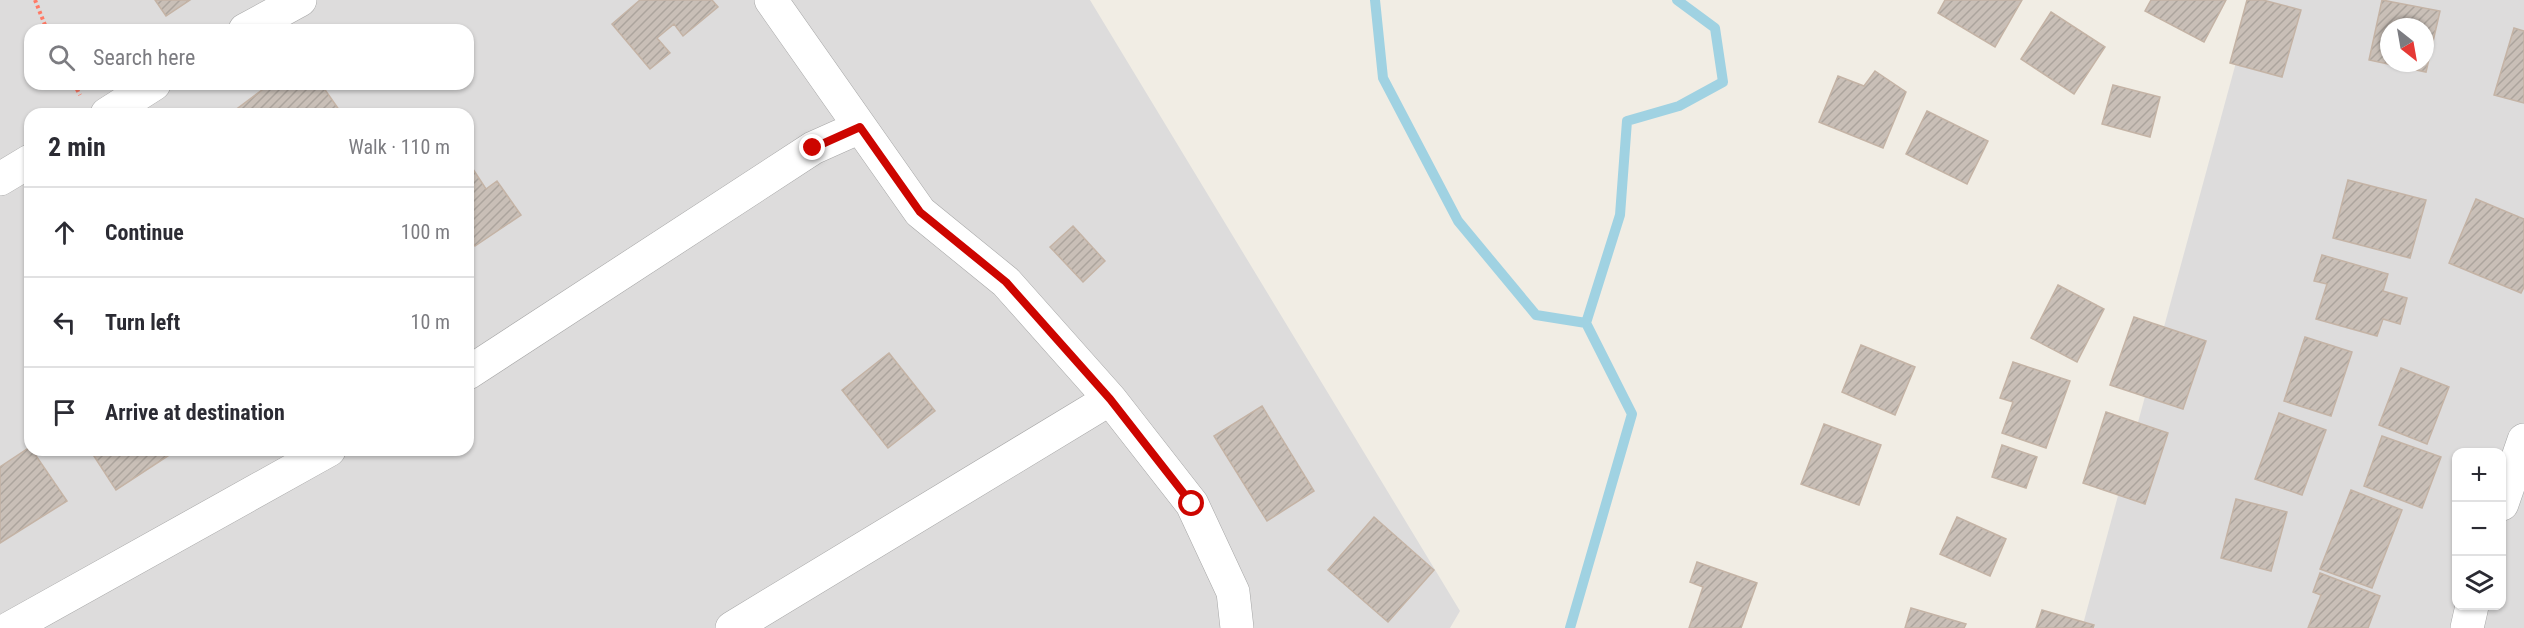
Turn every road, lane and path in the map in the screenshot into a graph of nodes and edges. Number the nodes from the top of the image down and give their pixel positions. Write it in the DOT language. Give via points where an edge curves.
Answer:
graph roads {
  1 [pos="34,0"];
  2 [pos="300,0"];
  3 [pos="771,0"];
  4 [pos="44,24"];
  5 [pos="256,24"];
  6 [pos="144,90"];
  7 [pos="116,108"];
  8 [pos="860,127"];
  9 [pos="24,165"];
  10 [pos="0,179"];
  11 [pos="474,369"];
  12 [pos="1110,399"];
  13 [pos="2524,440"];
  14 [pos="318,456"];
  15 [pos="2503,502"];
  16 [pos="2471,610"];
  17 [pos="10,628"];
  18 [pos="732,628"];
  19 [pos="1238,628"];
  20 [pos="2467,628"];
  1 -- 4 [label="path"];
  2 -- 5 [label="street"];
  3 -- 8 [label="street"];
  6 -- 7 [label="street"];
  8 -- 11 [label="street" via="813,148"];
  8 -- 12 [label="street" via="920,212 1006,282"];
  9 -- 10 [label="street"];
  12 -- 18 [label="street"];
  12 -- 19 [label="street" via="1192,504 1233,592"];
  13 -- 15 [label="street"];
  14 -- 17 [label="street"];
  16 -- 20 [label="street"];
}
